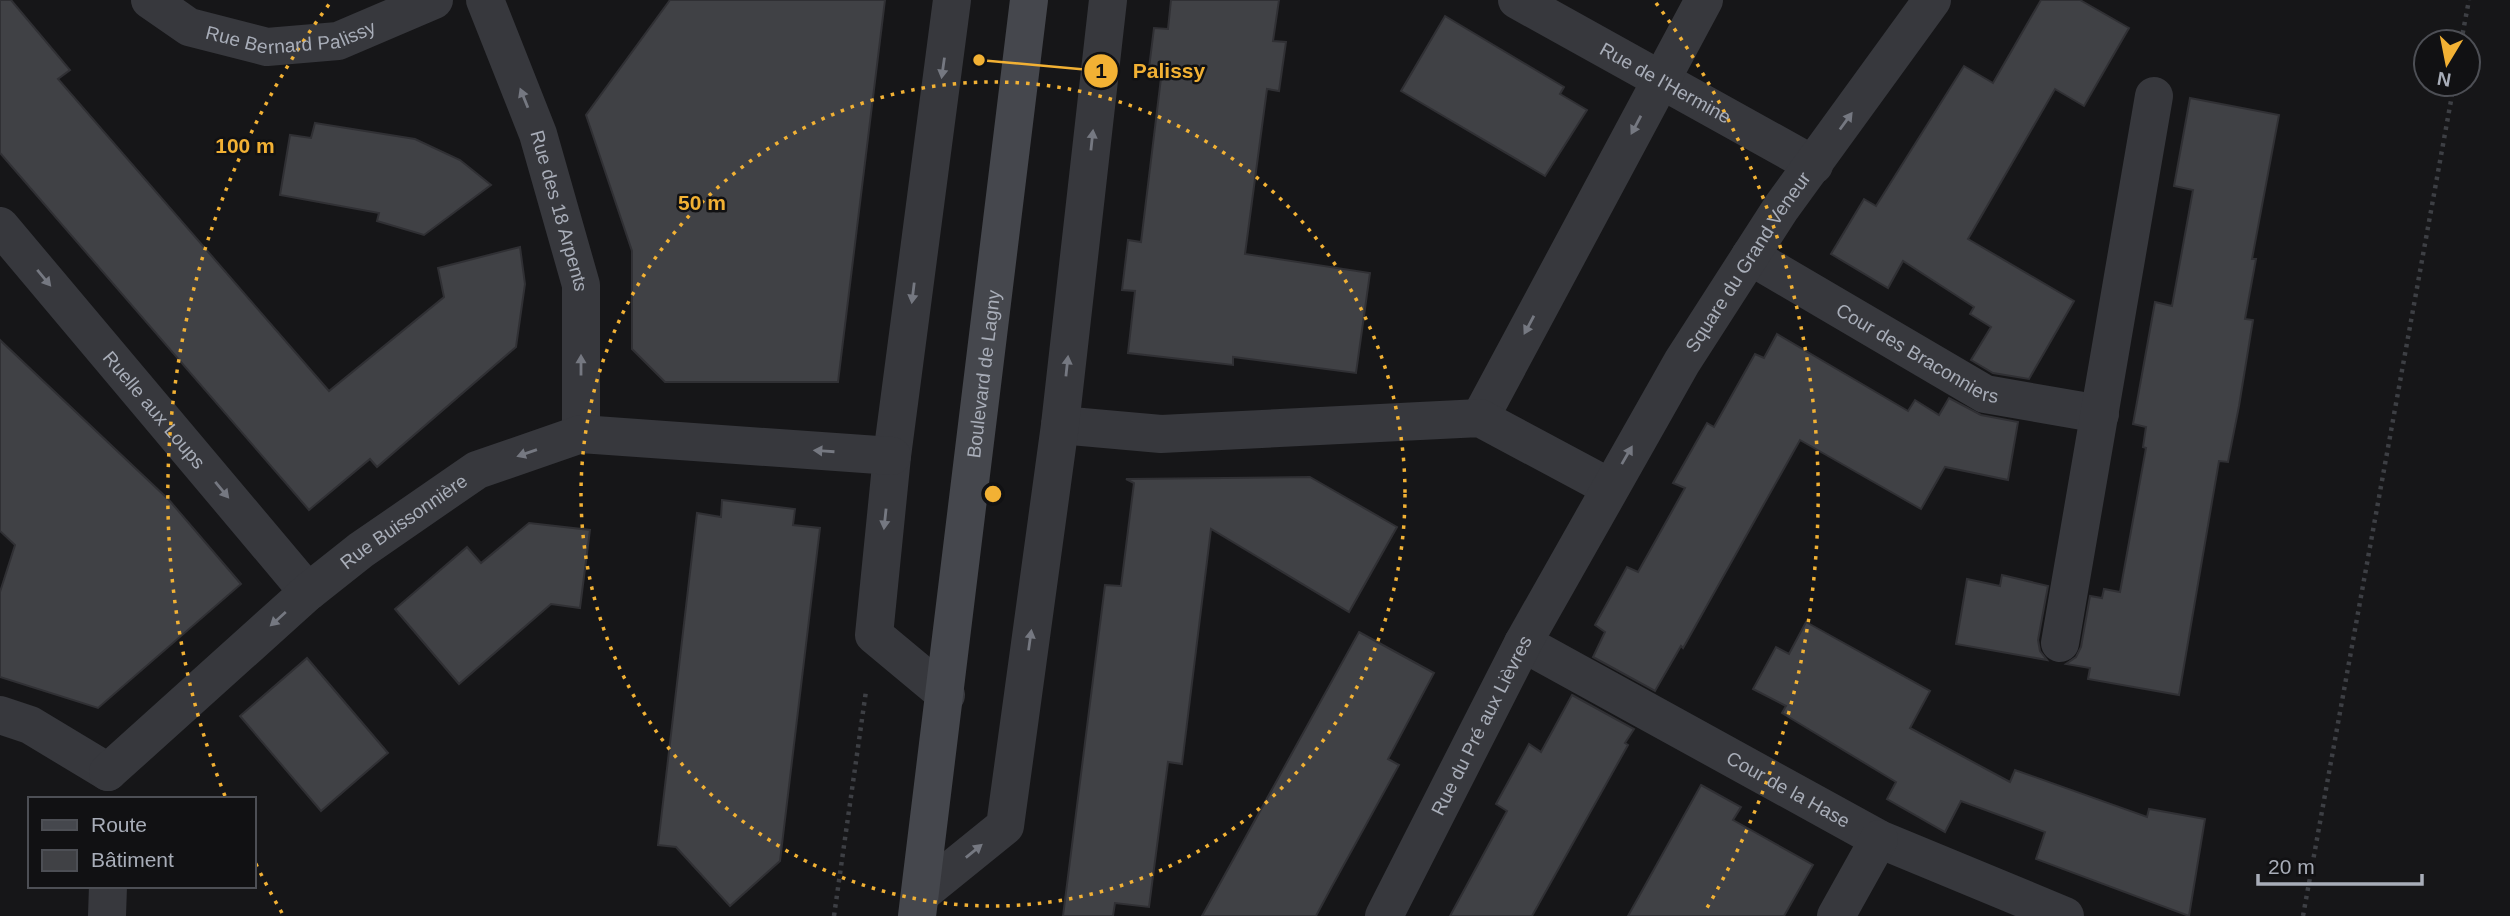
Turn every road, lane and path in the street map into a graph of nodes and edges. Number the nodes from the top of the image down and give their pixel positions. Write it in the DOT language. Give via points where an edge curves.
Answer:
graph roads {
  1 [pos="150,0"];
  2 [pos="434,0"];
  3 [pos="485,0"];
  4 [pos="952,0"];
  5 [pos="1029,0"];
  6 [pos="1108,0"];
  7 [pos="1517,0"];
  8 [pos="1704,0"];
  9 [pos="1932,0"];
  10 [pos="2469,0"];
  11 [pos="2464,28"];
  12 [pos="1659,81"];
  13 [pos="2154,96"];
  14 [pos="2451,98"];
  15 [pos="1814,165"];
  16 [pos="0,226"];
  17 [pos="1750,256"];
  18 [pos="2100,414"];
  19 [pos="1480,418"];
  20 [pos="1060,425"];
  21 [pos="581,434"];
  22 [pos="892,456"];
  23 [pos="1609,487"];
  24 [pos="1584,537"];
  25 [pos="308,592"];
  26 [pos="874,635"];
  27 [pos="1523,643"];
  28 [pos="2060,643"];
  29 [pos="946,695"];
  30 [pos="0,715"];
  31 [pos="108,785"];
  32 [pos="1879,839"];
  33 [pos="108,888"];
  34 [pos="919,905"];
  35 [pos="107,916"];
  36 [pos="834,916"];
  37 [pos="1384,916"];
  38 [pos="1836,916"];
  39 [pos="2065,916"];
  40 [pos="2304,916"];
  1 -- 2 [label="street, Rue Bernard Palissy" via="189,27 267,47 338,41"];
  21 -- 3 [label="street, Rue des 18 Arpents, one-way" via="581,285 538,134"];
  4 -- 22 [label="street, one-way"];
  5 -- 29 [label="main road, Boulevard de Lagny"];
  20 -- 6 [label="street, one-way"];
  7 -- 12 [label="street, Rue de l'Hermine"];
  8 -- 12 [label="street"];
  15 -- 9 [label="street, Square du Grand Veneur, one-way"];
  10 -- 11 [label="path"];
  12 -- 15 [label="street, Rue de l'Hermine"];
  12 -- 19 [label="street, one-way"];
  13 -- 18 [label="street"];
  14 -- 40 [label="path"];
  15 -- 17 [label="street, Square du Grand Veneur"];
  16 -- 25 [label="street, Ruelle aux Loups, one-way"];
  17 -- 18 [label="street, Cour des Braconniers" via="1985,394"];
  23 -- 17 [label="street, Square du Grand Veneur, one-way"];
  18 -- 28 [label="street"];
  19 -- 20 [label="street" via="1161,434"];
  19 -- 23 [label="street"];
  34 -- 20 [label="street, one-way" via="1005,826"];
  22 -- 21 [label="street, Rue Buissonnière, one-way"];
  21 -- 25 [label="street, Rue Buissonnière, one-way" via="477,470"];
  22 -- 26 [label="street, one-way"];
  23 -- 24 [label="street, Square du Grand Veneur"];
  24 -- 27 [label="street, Rue du Pré aux Lièvres"];
  25 -- 31 [label="street, Rue Buissonnière, one-way"];
  26 -- 29 [label="street"];
  26 -- 36 [label="path"];
  27 -- 32 [label="street, Cour de la Hase"];
  27 -- 37 [label="street, Rue du Pré aux Lièvres"];
  29 -- 34 [label="main road, Boulevard de Lagny"];
  30 -- 31 [label="street, Rue Buissonnière" via="30,725"];
  32 -- 38 [label="street"];
  32 -- 39 [label="street, Cour de la Hase"];
  33 -- 35 [label="street"];
}
